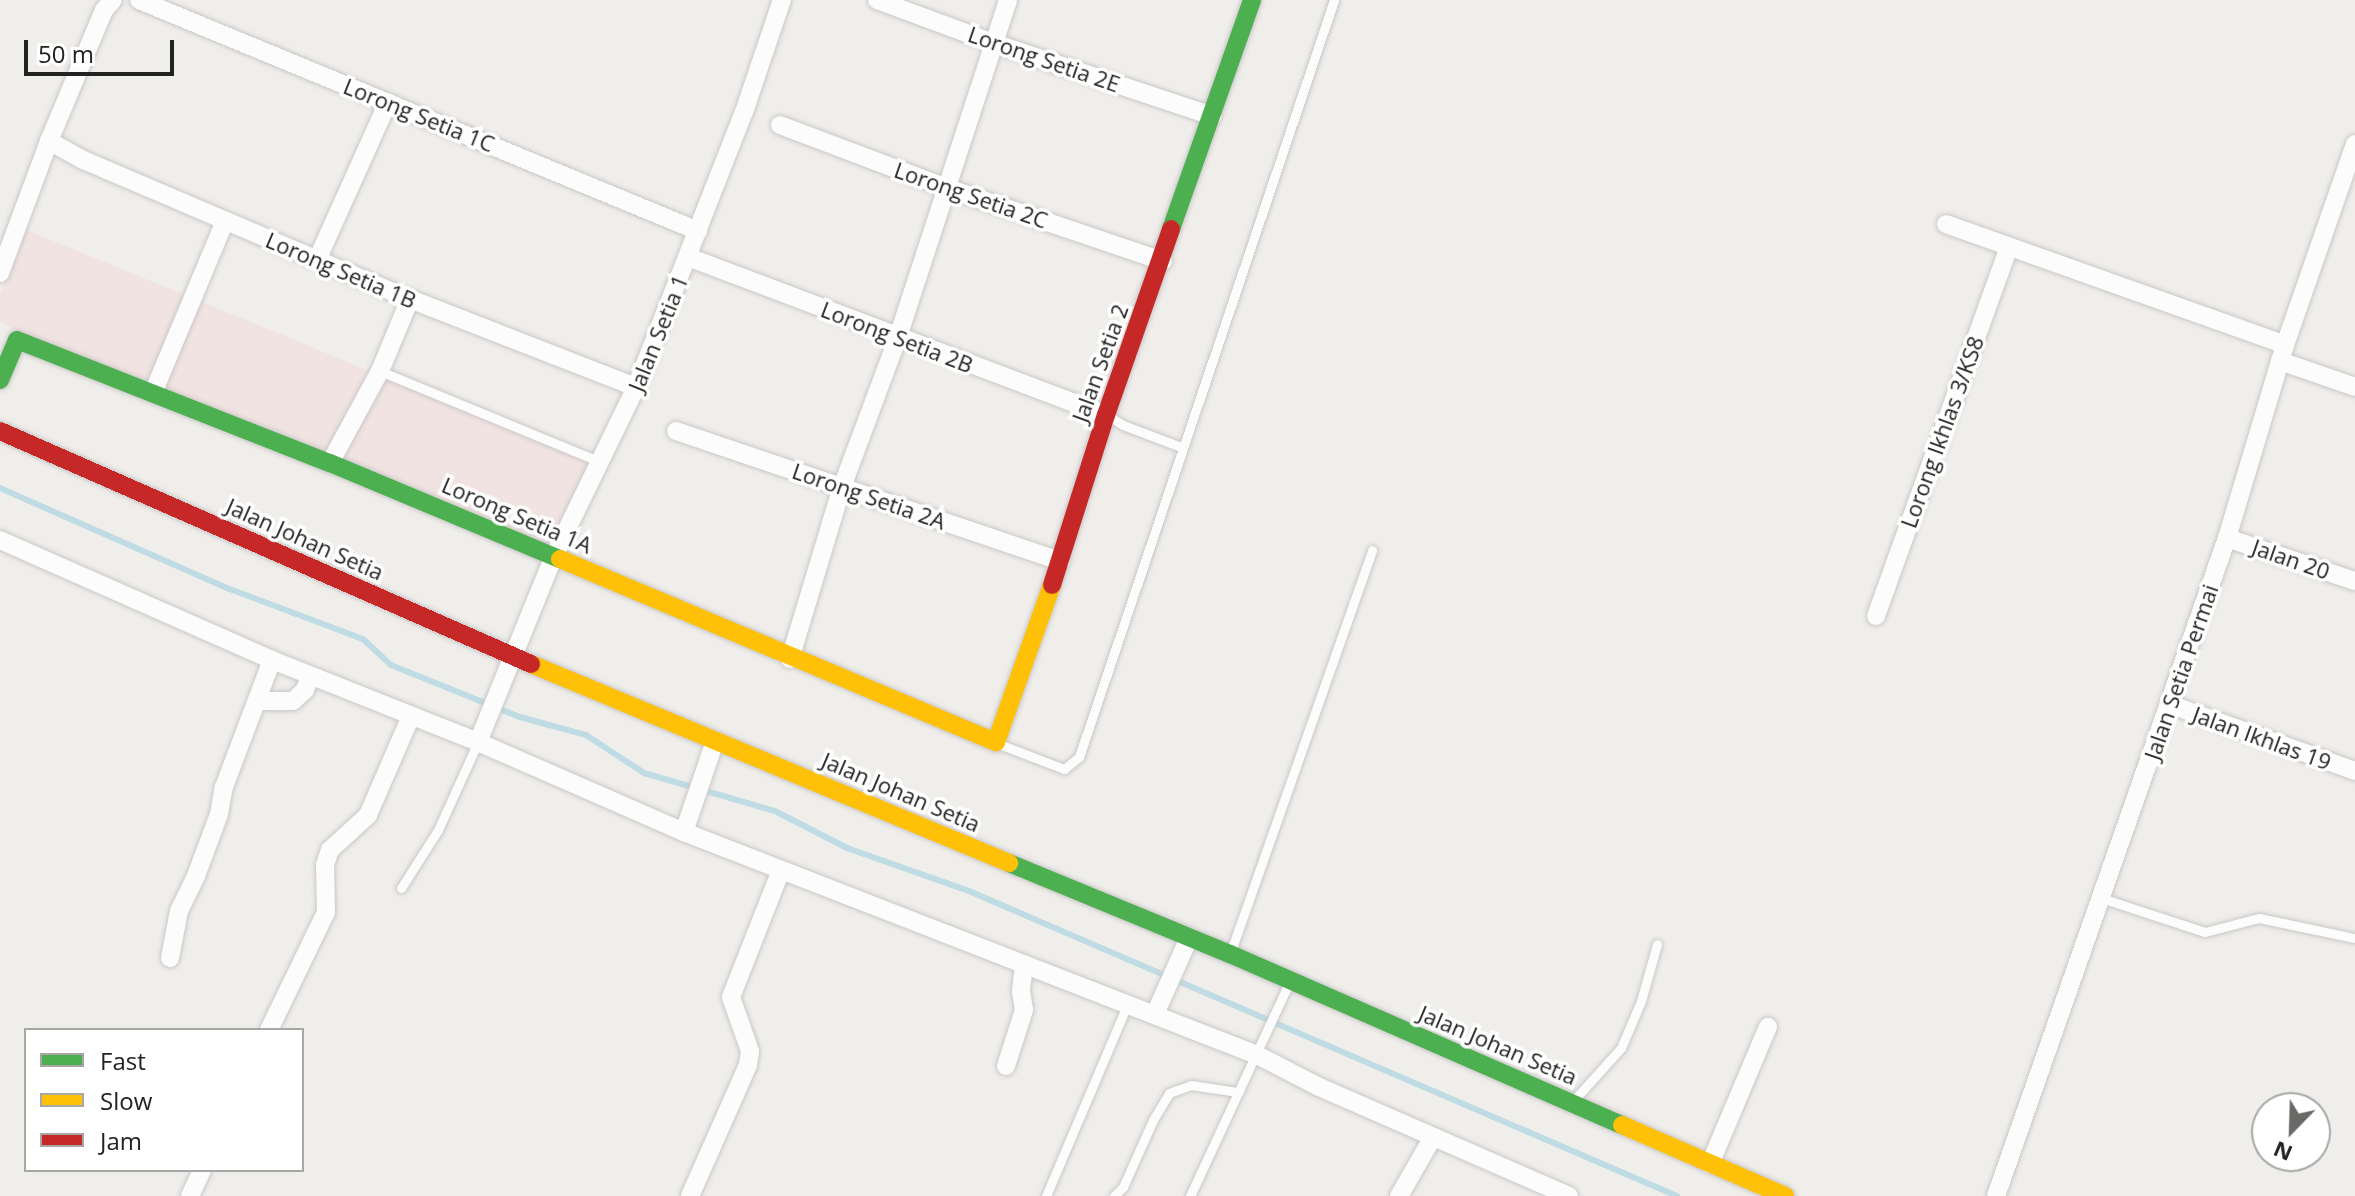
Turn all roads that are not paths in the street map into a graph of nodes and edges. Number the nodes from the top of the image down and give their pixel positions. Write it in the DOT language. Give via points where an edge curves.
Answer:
graph roads {
  1 [pos="113,0"];
  2 [pos="139,0"];
  3 [pos="782,0"];
  4 [pos="877,0"];
  5 [pos="1008,0"];
  6 [pos="1252,0"];
  7 [pos="1334,0"];
  8 [pos="993,43"];
  9 [pos="388,102"];
  10 [pos="1212,116"];
  11 [pos="780,125"];
  12 [pos="49,141"];
  13 [pos="2355,144"];
  14 [pos="944,187"];
  15 [pos="2337,196"];
  16 [pos="2355,202"];
  17 [pos="225,221"];
  18 [pos="1946,224"];
  19 [pos="698,231"];
  20 [pos="2009,247"];
  21 [pos="688,257"];
  22 [pos="317,260"];
  23 [pos="1163,261"];
  24 [pos="0,273"];
  25 [pos="410,299"];
  26 [pos="0,330"];
  27 [pos="898,337"];
  28 [pos="17,340"];
  29 [pos="2283,353"];
  30 [pos="380,371"];
  31 [pos="0,380"];
  32 [pos="636,387"];
  33 [pos="2355,387"];
  34 [pos="153,393"];
  35 [pos="1106,415"];
  36 [pos="0,431"];
  37 [pos="676,431"];
  38 [pos="1181,447"];
  39 [pos="601,462"];
  40 [pos="330,463"];
  41 [pos="842,487"];
  42 [pos="2227,538"];
  43 [pos="0,540"];
  44 [pos="1372,550"];
  45 [pos="554,556"];
  46 [pos="1061,561"];
  47 [pos="2355,581"];
  48 [pos="1876,616"];
  49 [pos="513,657"];
  50 [pos="790,659"];
  51 [pos="272,660"];
  52 [pos="310,676"];
  53 [pos="257,701"];
  54 [pos="2169,704"];
  55 [pos="411,716"];
  56 [pos="479,737"];
  57 [pos="715,741"];
  58 [pos="996,742"];
  59 [pos="2355,771"];
  60 [pos="685,826"];
  61 [pos="781,870"];
  62 [pos="401,888"];
  63 [pos="2101,898"];
  64 [pos="1189,938"];
  65 [pos="2355,938"];
  66 [pos="1657,944"];
  67 [pos="1230,954"];
  68 [pos="170,958"];
  69 [pos="1024,964"];
  70 [pos="1290,981"];
  71 [pos="1127,1005"];
  72 [pos="1157,1007"];
  73 [pos="1768,1027"];
  74 [pos="270,1028"];
  75 [pos="1257,1055"];
  76 [pos="1006,1066"];
  77 [pos="1238,1092"];
  78 [pos="1572,1103"];
  79 [pos="1433,1137"];
  80 [pos="1710,1164"];
  81 [pos="201,1172"];
  82 [pos="190,1196"];
  83 [pos="690,1196"];
  84 [pos="1046,1196"];
  85 [pos="1114,1196"];
  86 [pos="1190,1196"];
  87 [pos="1399,1196"];
  88 [pos="1569,1196"];
  89 [pos="1785,1196"];
  90 [pos="1996,1196"];
  1 -- 12 [label="street" via="104,10"];
  2 -- 9 [label="street, Lorong Setia 1C"];
  3 -- 19 [label="street, Jalan Setia 1"];
  4 -- 8 [label="street, Lorong Setia 2E"];
  5 -- 8 [label="street"];
  6 -- 10 [label="main road, Jalan Setia 2"];
  7 -- 38 [label="lane"];
  8 -- 10 [label="street, Lorong Setia 2E"];
  8 -- 14 [label="street"];
  9 -- 19 [label="street, Lorong Setia 1C"];
  9 -- 22 [label="street"];
  10 -- 23 [label="main road, Jalan Setia 2"];
  11 -- 14 [label="street, Lorong Setia 2C"];
  12 -- 17 [label="street, Lorong Setia 1B"];
  12 -- 24 [label="street"];
  13 -- 15 [label="street, Jalan Setia Permai"];
  14 -- 23 [label="street, Lorong Setia 2C"];
  14 -- 27 [label="street"];
  15 -- 16 [label="street"];
  15 -- 29 [label="street, Jalan Setia Permai"];
  17 -- 22 [label="street, Lorong Setia 1B"];
  17 -- 34 [label="street"];
  18 -- 20 [label="street"];
  19 -- 21 [label="street, Jalan Setia 1"];
  20 -- 29 [label="street"];
  20 -- 48 [label="street, Lorong Ikhlas 3/KS8"];
  21 -- 27 [label="street, Lorong Setia 2B"];
  21 -- 32 [label="street, Jalan Setia 1"];
  22 -- 25 [label="street, Lorong Setia 1B"];
  23 -- 35 [label="main road, Jalan Setia 2"];
  25 -- 30 [label="street"];
  25 -- 32 [label="street, Lorong Setia 1B"];
  26 -- 28 [label="street, Lorong Setia 1A"];
  27 -- 35 [label="street, Lorong Setia 2B"];
  27 -- 41 [label="street"];
  28 -- 31 [label="main road"];
  28 -- 34 [label="main road, Lorong Setia 1A"];
  29 -- 33 [label="street"];
  29 -- 42 [label="street, Jalan Setia Permai"];
  30 -- 39 [label="lane"];
  30 -- 40 [label="street"];
  32 -- 39 [label="street, Jalan Setia 1"];
  34 -- 40 [label="main road, Lorong Setia 1A"];
  35 -- 38 [label="lane"];
  35 -- 46 [label="main road, Jalan Setia 2"];
  36 -- 49 [label="main road, Jalan Johan Setia"];
  37 -- 41 [label="street, Lorong Setia 2A"];
  38 -- 58 [label="lane" via="1076,763 1064,769"];
  39 -- 45 [label="street, Jalan Setia 1"];
  40 -- 45 [label="main road, Lorong Setia 1A"];
  41 -- 46 [label="street, Lorong Setia 2A"];
  41 -- 50 [label="street"];
  42 -- 47 [label="street, Jalan 20"];
  42 -- 54 [label="street, Jalan Setia Permai"];
  43 -- 51 [label="street"];
  44 -- 67 [label="lane"];
  45 -- 49 [label="street, Jalan Setia 1"];
  45 -- 50 [label="main road, Lorong Setia 1A"];
  46 -- 58 [label="main road, Jalan Setia 2"];
  49 -- 56 [label="street, Jalan Setia 1"];
  49 -- 57 [label="main road, Jalan Johan Setia"];
  50 -- 58 [label="main road, Lorong Setia 1A"];
  51 -- 52 [label="street"];
  51 -- 53 [label="street"];
  52 -- 53 [label="street" via="293,701"];
  52 -- 55 [label="street"];
  53 -- 68 [label="street" via="179,911"];
  54 -- 59 [label="street, Jalan Ikhlas 19"];
  54 -- 63 [label="street, Jalan Setia Permai"];
  55 -- 56 [label="street"];
  55 -- 74 [label="street" via="368,815 330,850 325,865 326,912"];
  56 -- 60 [label="street"];
  56 -- 62 [label="lane" via="438,830"];
  57 -- 60 [label="street"];
  57 -- 64 [label="main road, Jalan Johan Setia"];
  60 -- 61 [label="street"];
  61 -- 69 [label="street"];
  61 -- 83 [label="street" via="731,997 750,1051 748,1065"];
  63 -- 65 [label="lane" via="2205,932 2259,918"];
  63 -- 90 [label="street, Jalan Setia Permai"];
  64 -- 67 [label="main road, Jalan Johan Setia"];
  64 -- 72 [label="street"];
  66 -- 78 [label="lane" via="1621,1048"];
  67 -- 70 [label="main road, Jalan Johan Setia"];
  69 -- 71 [label="street"];
  69 -- 76 [label="street" via="1024,1010"];
  70 -- 75 [label="lane"];
  70 -- 78 [label="main road, Jalan Johan Setia"];
  71 -- 72 [label="street"];
  71 -- 84 [label="lane"];
  72 -- 75 [label="street"];
  73 -- 80 [label="street"];
  75 -- 77 [label="lane"];
  75 -- 79 [label="street"];
  77 -- 85 [label="lane" via="1191,1085 1169,1093"];
  77 -- 86 [label="lane"];
  78 -- 80 [label="main road, Jalan Johan Setia"];
  79 -- 87 [label="street"];
  79 -- 88 [label="street"];
  80 -- 89 [label="main road, Jalan Johan Setia"];
  81 -- 82 [label="street"];
}
